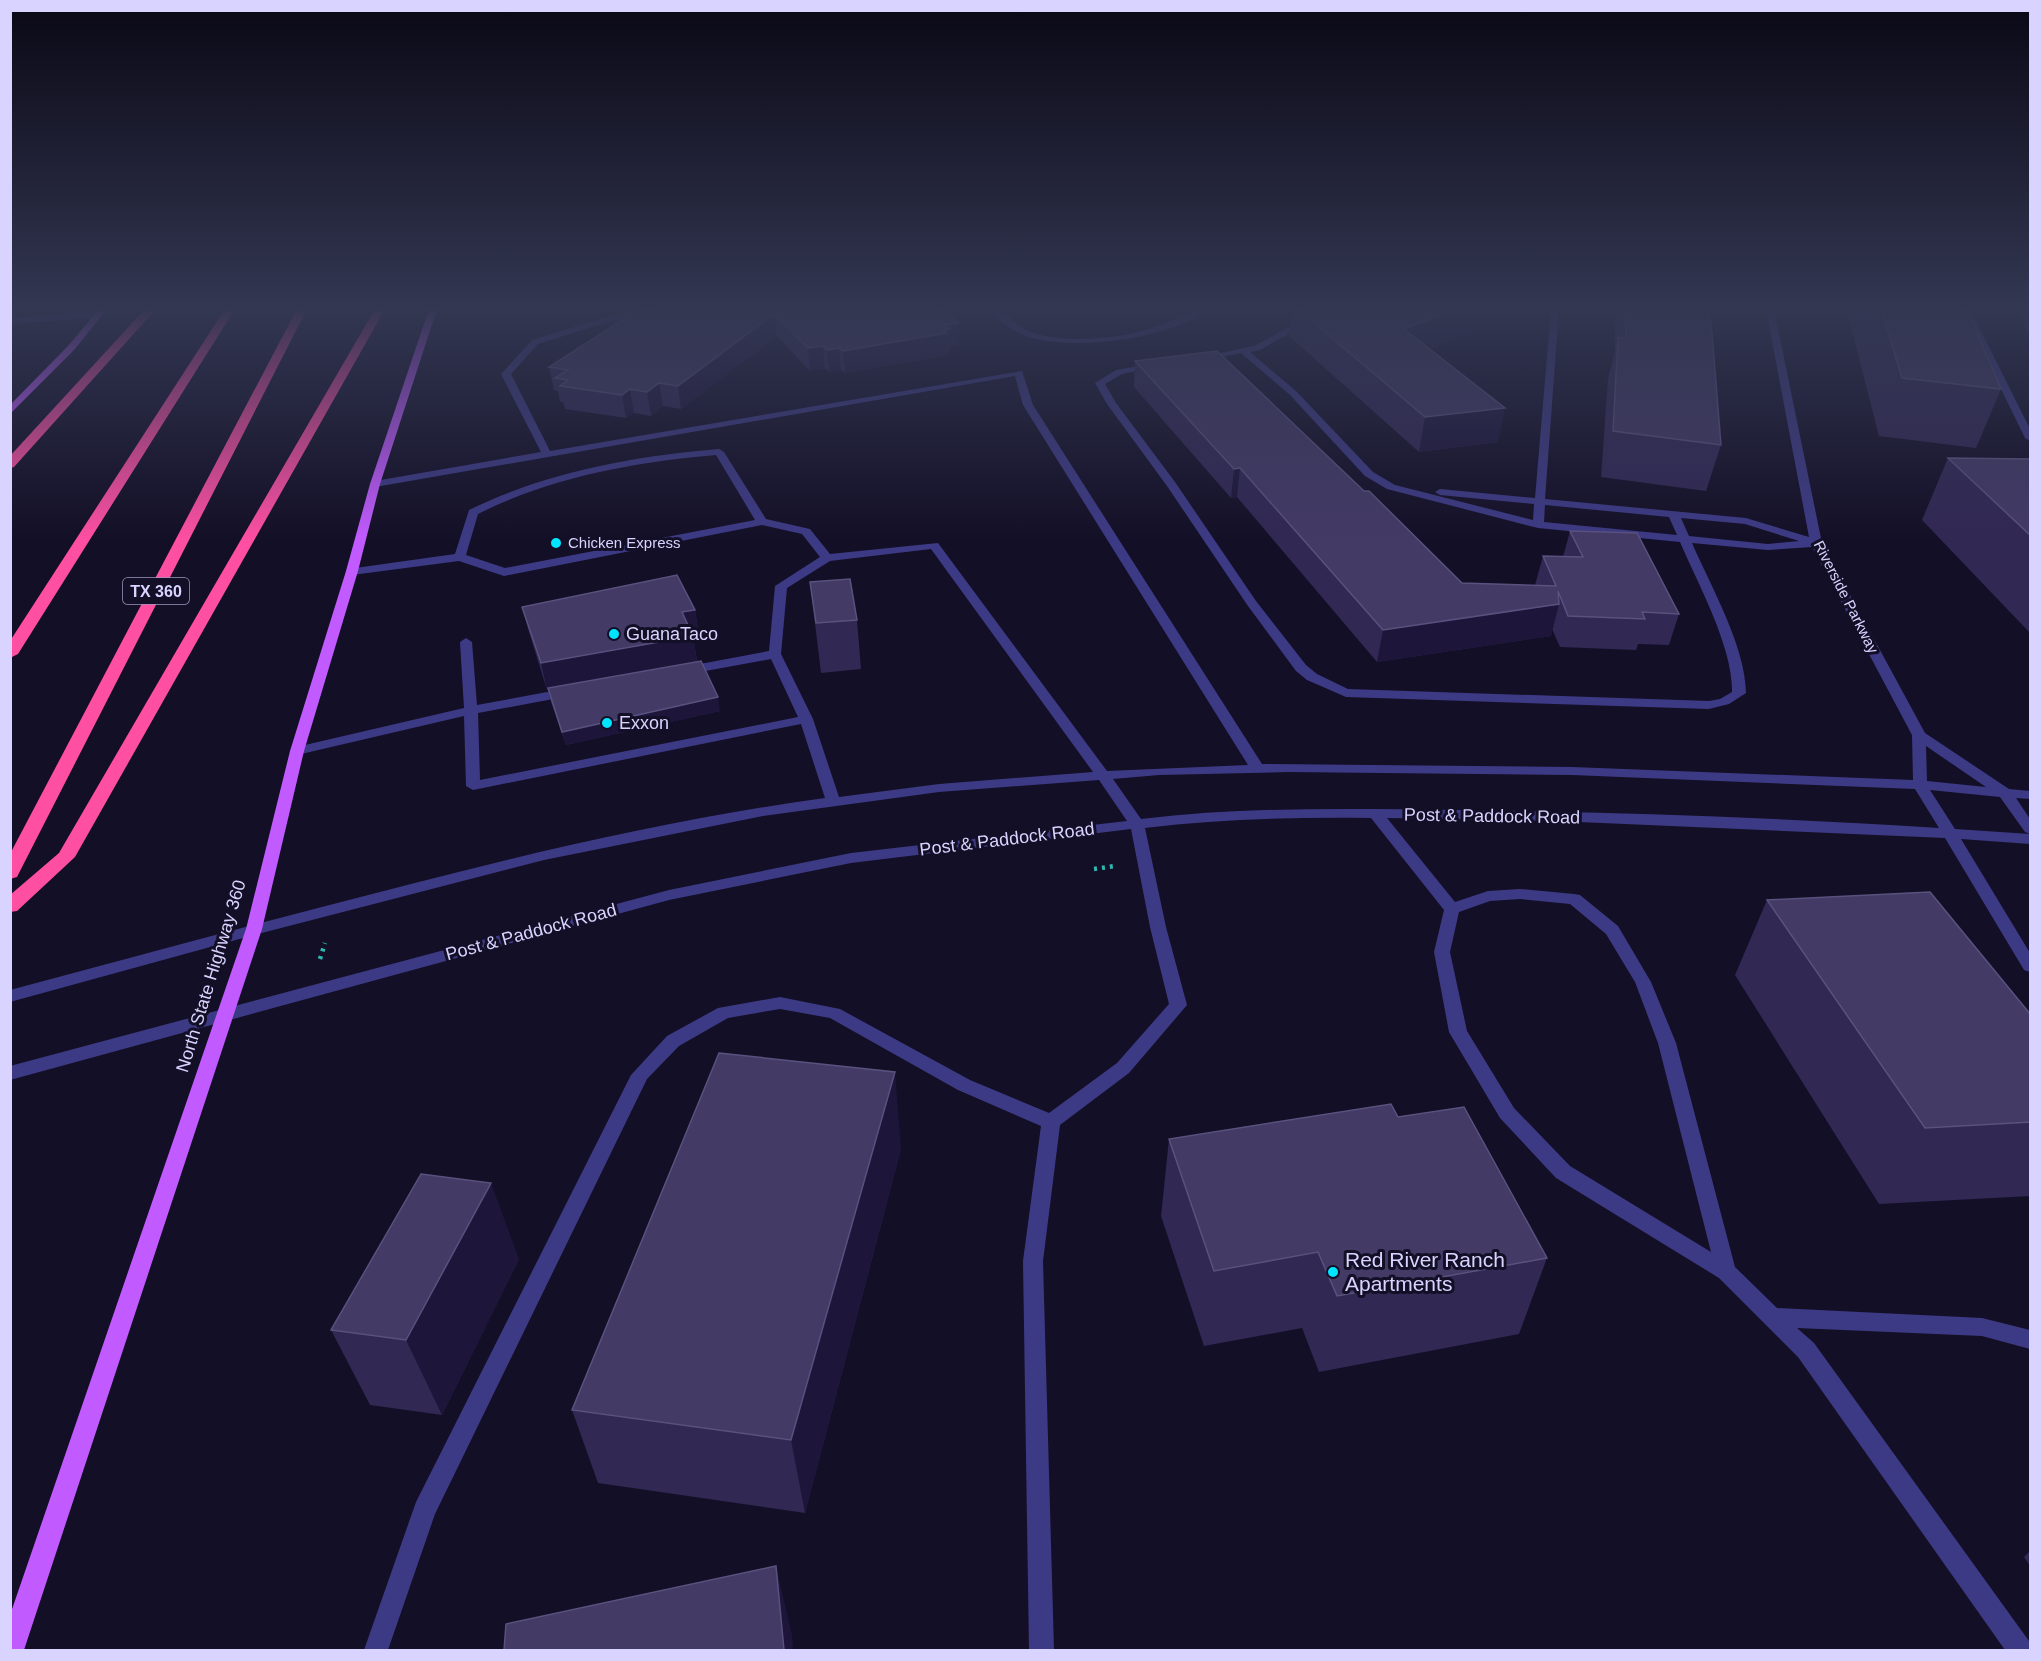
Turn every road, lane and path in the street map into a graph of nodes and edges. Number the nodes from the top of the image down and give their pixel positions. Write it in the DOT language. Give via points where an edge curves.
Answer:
graph roads {
  1 [pos="34,387"];
  2 [pos="80,387"];
  3 [pos="181,387"];
  4 [pos="262,387"];
  5 [pos="336,387"];
  6 [pos="407,387"];
  7 [pos="512,387"];
  8 [pos="939,387"];
  9 [pos="1023,387"];
  10 [pos="1102,387"];
  11 [pos="1285,387"];
  12 [pos="1549,387"];
  13 [pos="1785,387"];
  14 [pos="2005,387"];
  15 [pos="10,411"];
  16 [pos="2031,438"];
  17 [pos="546,453"];
  18 [pos="10,464"];
  19 [pos="375,484"];
  20 [pos="1398,489"];
  21 [pos="1539,500"];
  22 [pos="1674,515"];
  23 [pos="762,522"];
  24 [pos="1538,525"];
  25 [pos="1684,538"];
  26 [pos="1816,543"];
  27 [pos="460,557"];
  28 [pos="827,558"];
  29 [pos="352,571"];
  30 [pos="466,642"];
  31 [pos="10,654"];
  32 [pos="776,654"];
  33 [pos="670,674"];
  34 [pos="588,689"];
  35 [pos="471,710"];
  36 [pos="806,719"];
  37 [pos="1919,735"];
  38 [pos="297,751"];
  39 [pos="1258,768"];
  40 [pos="1102,775"];
  41 [pos="1920,785"];
  42 [pos="2004,792"];
  43 [pos="2031,795"];
  44 [pos="833,802"];
  45 [pos="1375,813"];
  46 [pos="1137,824"];
  47 [pos="2031,829"];
  48 [pos="1951,833"];
  49 [pos="2031,839"];
  50 [pos="10,873"];
  51 [pos="10,906"];
  52 [pos="1452,909"];
  53 [pos="254,929"];
  54 [pos="326,940"];
  55 [pos="318,962"];
  56 [pos="2031,966"];
  57 [pos="10,996"];
  58 [pos="226,1014"];
  59 [pos="10,1073"];
  60 [pos="1052,1122"];
  61 [pos="1726,1272"];
  62 [pos="1772,1317"];
  63 [pos="2031,1339"];
  64 [pos="11,1650"];
  65 [pos="376,1650"];
  66 [pos="1042,1650"];
  67 [pos="2020,1650"];
  1 -- 15 [label="main road"];
  2 -- 18 [label="highway"];
  3 -- 31 [label="highway"];
  4 -- 50 [label="highway, TX 360"];
  5 -- 51 [label="highway" via="66,857"];
  6 -- 19 [label="main road, North State Highway 360"];
  7 -- 17 [label="street"];
  8 -- 17 [label="street"];
  9 -- 39 [label="street" via="1028,405 1093,511"];
  10 -- 25 [label="street" via="1301,668 1346,693 1723,704 1738,693 1739,674"];
  11 -- 20 [label="street" via="1369,474"];
  12 -- 21 [label="street"];
  13 -- 26 [label="street, Riverside Parkway"];
  14 -- 16 [label="street"];
  17 -- 19 [label="street"];
  19 -- 29 [label="main road, North State Highway 360"];
  20 -- 21 [label="street"];
  20 -- 24 [label="street"];
  21 -- 22 [label="street"];
  21 -- 24 [label="street"];
  22 -- 25 [label="street"];
  22 -- 26 [label="street" via="1746,521"];
  23 -- 27 [label="street" via="504,572"];
  23 -- 27 [label="street" via="719,452 554,479 494,500 473,512"];
  23 -- 28 [label="street" via="806,531"];
  24 -- 25 [label="street"];
  25 -- 26 [label="street" via="1768,546"];
  26 -- 37 [label="street, Riverside Parkway"];
  27 -- 29 [label="street"];
  28 -- 32 [label="street" via="781,586"];
  28 -- 40 [label="street" via="934,545"];
  29 -- 38 [label="main road, North State Highway 360"];
  30 -- 35 [label="street"];
  32 -- 33 [label="street"];
  32 -- 36 [label="street"];
  34 -- 35 [label="street"];
  35 -- 36 [label="street" via="473,786"];
  35 -- 38 [label="street"];
  36 -- 44 [label="street"];
  37 -- 41 [label="street, Riverside Parkway"];
  37 -- 42 [label="street, Riverside Parkway"];
  38 -- 53 [label="main road, North State Highway 360"];
  39 -- 40 [label="street"];
  39 -- 41 [label="street" via="1572,771"];
  40 -- 44 [label="street" via="939,788"];
  40 -- 46 [label="street"];
  41 -- 42 [label="street"];
  41 -- 48 [label="street"];
  42 -- 43 [label="street"];
  42 -- 47 [label="street, Riverside Parkway"];
  44 -- 53 [label="street" via="763,811 544,855"];
  45 -- 46 [label="street, Post & Paddock Road" via="1188,818"];
  45 -- 48 [label="street, Post & Paddock Road" via="1556,816"];
  45 -- 52 [label="street"];
  46 -- 58 [label="street, Post & Paddock Road" via="851,858 669,895"];
  46 -- 60 [label="street" via="1178,1005 1123,1068"];
  48 -- 49 [label="street, Post & Paddock Road"];
  48 -- 56 [label="street"];
  52 -- 61 [label="street" via="1442,952 1458,1032 1507,1113 1563,1172"];
  52 -- 61 [label="street" via="1488,896 1520,894 1574,900 1612,930 1643,982 1667,1043"];
  53 -- 57 [label="street"];
  53 -- 58 [label="main road, North State Highway 360"];
  54 -- 55 [label="path"];
  58 -- 59 [label="street, Post & Paddock Road"];
  58 -- 64 [label="main road, North State Highway 360"];
  60 -- 65 [label="street" via="964,1085 834,1013 780,1003 724,1012 674,1041 640,1075 424,1510"];
  60 -- 66 [label="street" via="1034,1261"];
  61 -- 62 [label="street"];
  62 -- 63 [label="street" via="1982,1327"];
  62 -- 67 [label="street" via="1806,1350"];
}
